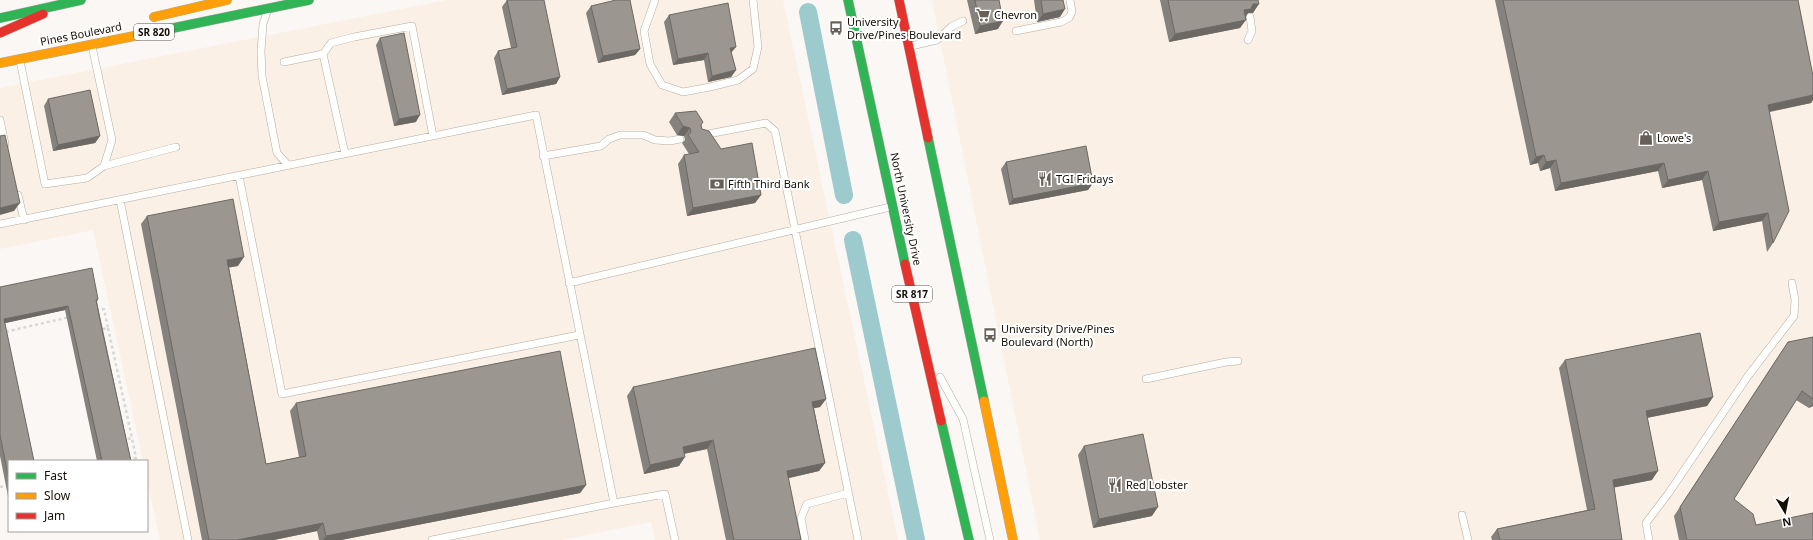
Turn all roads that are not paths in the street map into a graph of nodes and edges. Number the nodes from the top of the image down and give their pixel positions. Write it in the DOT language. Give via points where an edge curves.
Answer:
graph roads {
  1 [pos="81,0"];
  2 [pos="227,0"];
  3 [pos="309,0"];
  4 [pos="654,0"];
  5 [pos="753,0"];
  6 [pos="848,0"];
  7 [pos="899,0"];
  8 [pos="1070,0"];
  9 [pos="71,2"];
  10 [pos="271,4"];
  11 [pos="1250,17"];
  12 [pos="0,18"];
  13 [pos="144,19"];
  14 [pos="963,20"];
  15 [pos="1016,31"];
  16 [pos="0,33"];
  17 [pos="99,33"];
  18 [pos="1248,40"];
  19 [pos="92,44"];
  20 [pos="909,46"];
  21 [pos="67,49"];
  22 [pos="323,54"];
  23 [pos="20,59"];
  24 [pos="284,62"];
  25 [pos="0,63"];
  26 [pos="0,120"];
  27 [pos="700,135"];
  28 [pos="433,136"];
  29 [pos="680,139"];
  30 [pos="176,147"];
  31 [pos="7,152"];
  32 [pos="345,154"];
  33 [pos="543,156"];
  34 [pos="104,166"];
  35 [pos="288,166"];
  36 [pos="239,176"];
  37 [pos="16,190"];
  38 [pos="120,200"];
  39 [pos="893,206"];
  40 [pos="24,220"];
  41 [pos="0,224"];
  42 [pos="794,229"];
  43 [pos="569,282"];
  44 [pos="1792,283"];
  45 [pos="579,335"];
  46 [pos="925,350"];
  47 [pos="1238,361"];
  48 [pos="1146,379"];
  49 [pos="848,493"];
  50 [pos="614,503"];
  51 [pos="1462,515"];
  52 [pos="188,540"];
  53 [pos="432,540"];
  54 [pos="675,540"];
  55 [pos="805,540"];
  56 [pos="858,540"];
  57 [pos="969,540"];
  58 [pos="990,540"];
  59 [pos="1012,540"];
  60 [pos="1468,540"];
  61 [pos="1649,540"];
  1 -- 9 [label="main road"];
  2 -- 13 [label="main road"];
  3 -- 10 [label="main road, Pines Boulevard / SR 820"];
  4 -- 5 [label="lane" via="644,31 650,64 662,85 683,92 738,80 753,68 758,47"];
  6 -- 39 [label="main road, North University Drive / SR 817"];
  7 -- 20 [label="main road"];
  8 -- 15 [label="lane" via="1072,12 1069,18"];
  9 -- 12 [label="main road"];
  9 -- 16 [label="main road"];
  10 -- 19 [label="main road, Pines Boulevard / SR 820"];
  10 -- 35 [label="lane" via="263,24 262,76 277,153"];
  11 -- 18 [label="lane" via="1252,31"];
  14 -- 20 [label="lane" via="937,40"];
  17 -- 21 [label="main road"];
  19 -- 21 [label="main road, Pines Boulevard / SR 820"];
  19 -- 34 [label="lane" via="112,140"];
  20 -- 59 [label="main road"];
  21 -- 23 [label="main road, Pines Boulevard / SR 820"];
  22 -- 24 [label="lane"];
  22 -- 28 [label="lane" via="331,44 412,26"];
  22 -- 32 [label="lane"];
  23 -- 25 [label="main road, Pines Boulevard / SR 820"];
  23 -- 34 [label="lane" via="45,184 87,178"];
  26 -- 31 [label="lane"];
  27 -- 42 [label="lane" via="766,122 775,132"];
  28 -- 32 [label="lane"];
  28 -- 33 [label="lane" via="536,115"];
  29 -- 33 [label="lane" via="670,141 655,140 643,135 620,135 609,139 601,146"];
  30 -- 34 [label="lane"];
  32 -- 35 [label="lane"];
  33 -- 43 [label="lane"];
  35 -- 36 [label="lane"];
  36 -- 38 [label="lane"];
  36 -- 45 [label="lane" via="282,394"];
  37 -- 40 [label="lane"];
  38 -- 40 [label="lane"];
  38 -- 52 [label="lane"];
  39 -- 42 [label="lane"];
  39 -- 46 [label="main road, North University Drive / SR 817"];
  40 -- 41 [label="lane"];
  42 -- 43 [label="lane"];
  42 -- 49 [label="lane"];
  43 -- 45 [label="lane"];
  44 -- 61 [label="lane" via="1794,316 1748,376 1646,523"];
  45 -- 50 [label="lane"];
  46 -- 57 [label="main road, North University Drive / SR 817"];
  46 -- 58 [label="lane" via="963,419"];
  47 -- 48 [label="lane"];
  49 -- 55 [label="lane" via="807,504 801,518"];
  49 -- 56 [label="lane"];
  50 -- 53 [label="lane"];
  50 -- 54 [label="lane" via="665,494"];
  51 -- 60 [label="lane"];
}
